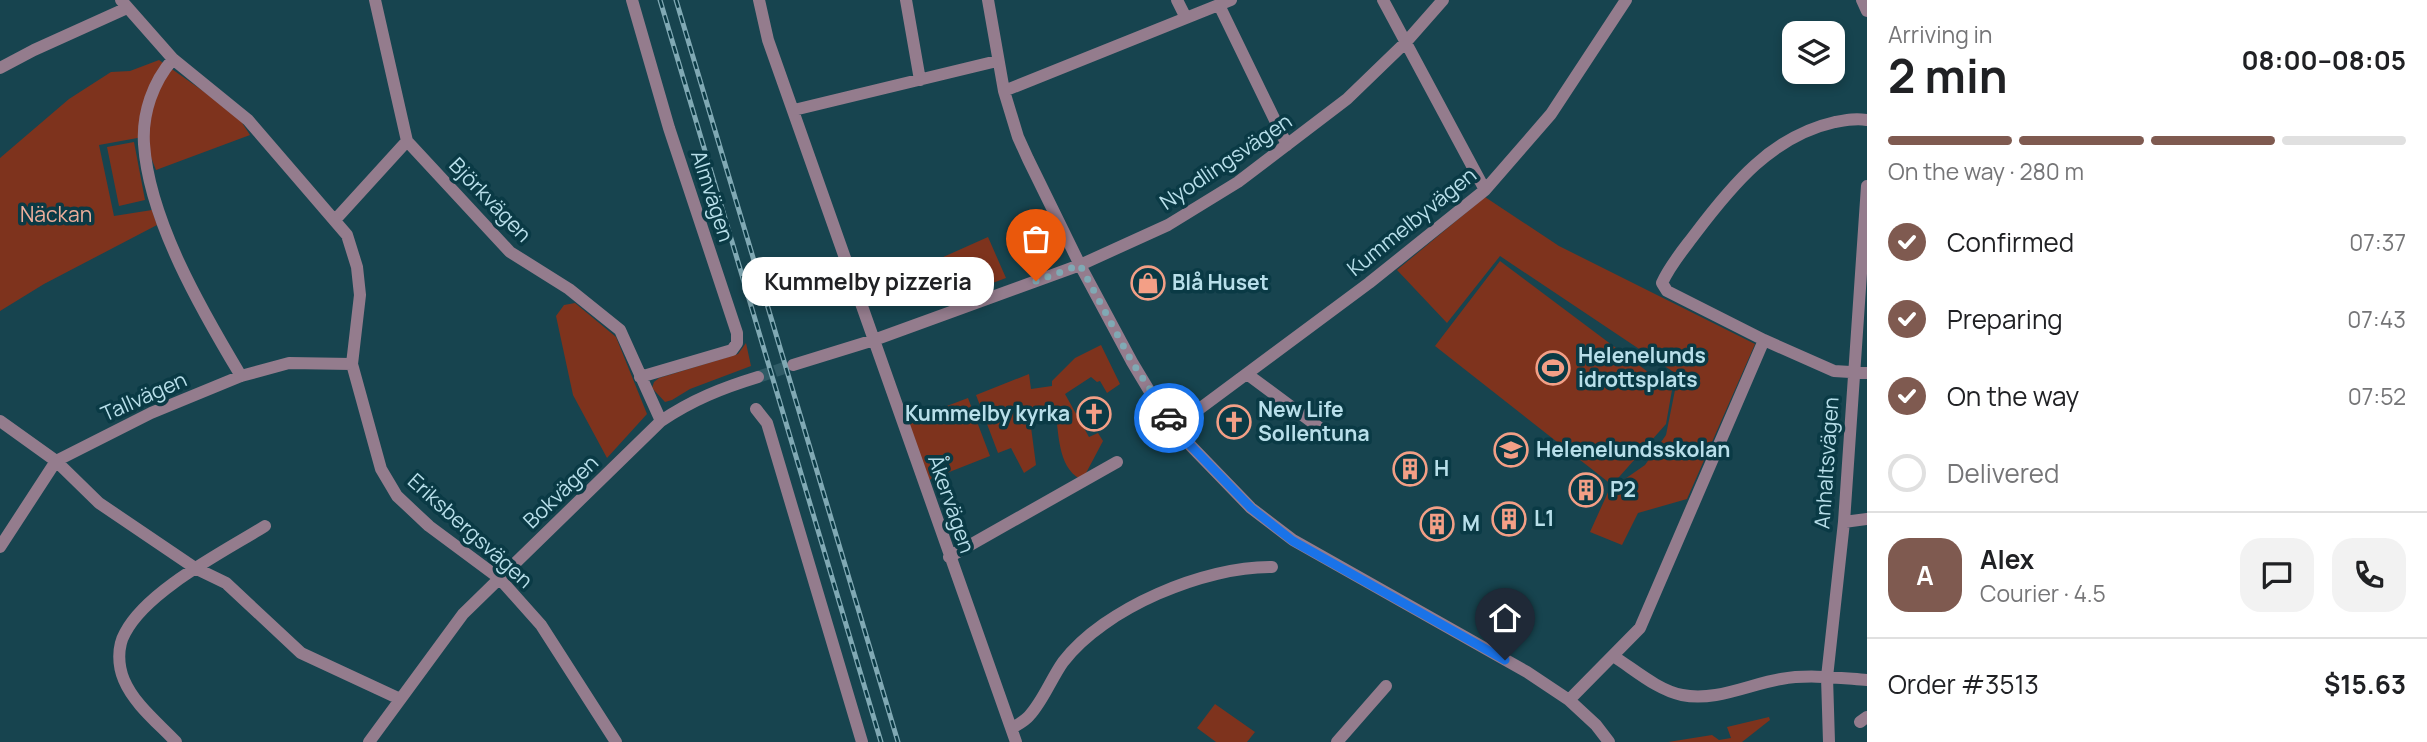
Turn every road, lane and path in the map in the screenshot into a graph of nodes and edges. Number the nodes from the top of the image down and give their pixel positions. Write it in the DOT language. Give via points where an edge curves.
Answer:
graph roads {
  1 [pos="375,0"];
  2 [pos="632,0"];
  3 [pos="759,0"];
  4 [pos="906,0"];
  5 [pos="988,0"];
  6 [pos="1177,0"];
  7 [pos="1383,0"];
  8 [pos="1443,0"];
  9 [pos="1626,0"];
  10 [pos="1862,0"];
  11 [pos="1225,3"];
  12 [pos="124,4"];
  13 [pos="1867,11"];
  14 [pos="1186,18"];
  15 [pos="1406,42"];
  16 [pos="173,59"];
  17 [pos="997,61"];
  18 [pos="0,68"];
  19 [pos="920,80"];
  20 [pos="1004,91"];
  21 [pos="794,110"];
  22 [pos="1867,120"];
  23 [pos="407,141"];
  24 [pos="1287,145"];
  25 [pos="1867,186"];
  26 [pos="1485,190"];
  27 [pos="335,220"];
  28 [pos="1080,265"];
  29 [pos="874,340"];
  30 [pos="1763,340"];
  31 [pos="352,364"];
  32 [pos="793,365"];
  33 [pos="1867,373"];
  34 [pos="1247,374"];
  35 [pos="1853,374"];
  36 [pos="241,376"];
  37 [pos="640,377"];
  38 [pos="758,377"];
  39 [pos="756,409"];
  40 [pos="0,421"];
  41 [pos="661,421"];
  42 [pos="1175,427"];
  43 [pos="1328,434"];
  44 [pos="56,461"];
  45 [pos="1117,462"];
  46 [pos="1867,519"];
  47 [pos="1844,522"];
  48 [pos="265,526"];
  49 [pos="0,547"];
  50 [pos="949,557"];
  51 [pos="1272,567"];
  52 [pos="195,568"];
  53 [pos="499,578"];
  54 [pos="1612,656"];
  55 [pos="1827,677"];
  56 [pos="1867,680"];
  57 [pos="1386,686"];
  58 [pos="400,699"];
  59 [pos="1569,700"];
  60 [pos="1012,728"];
  61 [pos="176,742"];
  62 [pos="369,742"];
  63 [pos="616,742"];
  64 [pos="862,742"];
  65 [pos="1016,742"];
  66 [pos="1337,742"];
  67 [pos="1609,742"];
  68 [pos="1829,742"];
  1 -- 23 [label="street"];
  2 -- 37 [label="street, Almvägen" via="737,333 732,350"];
  3 -- 21 [label="street, Åkervägen" via="768,40"];
  4 -- 19 [label="street"];
  5 -- 17 [label="street"];
  6 -- 14 [label="street"];
  7 -- 15 [label="street"];
  8 -- 15 [label="street, Nyodlingsvägen"];
  9 -- 26 [label="street, Kummelbyvägen" via="1551,114"];
  10 -- 13 [label="street"];
  11 -- 14 [label="street"];
  11 -- 24 [label="street"];
  12 -- 16 [label="street, Eriksbergsvägen"];
  12 -- 18 [label="street"];
  14 -- 20 [label="street"];
  15 -- 24 [label="street, Nyodlingsvägen" via="1347,99"];
  15 -- 26 [label="street"];
  16 -- 27 [label="street, Eriksbergsvägen" via="248,120"];
  16 -- 36 [label="street" via="162,72 146,111 148,164 176,253"];
  17 -- 19 [label="street"];
  17 -- 20 [label="street"];
  19 -- 21 [label="street"];
  20 -- 28 [label="street" via="1023,148"];
  21 -- 29 [label="street, Åkervägen"];
  22 -- 30 [label="street" via="1820,126 1768,153 1740,178 1668,270 1662,283 1667,291"];
  23 -- 27 [label="street"];
  23 -- 37 [label="street, Björkvägen" via="510,252 569,289 620,330"];
  24 -- 28 [label="street, Nyodlingsvägen" via="1168,225"];
  25 -- 35 [label="street, Anhaltsvägen"];
  26 -- 34 [label="street, Kummelbyvägen"];
  27 -- 31 [label="street, Eriksbergsvägen" via="347,236 359,280"];
  28 -- 29 [label="street, Nyodlingsvägen"];
  28 -- 42 [label="street" via="1144,382"];
  29 -- 32 [label="street"];
  29 -- 50 [label="street, Åkervägen"];
  30 -- 35 [label="street" via="1834,371"];
  30 -- 54 [label="street" via="1640,628"];
  31 -- 36 [label="street, Tallvägen" via="289,362"];
  31 -- 53 [label="street, Eriksbergsvägen" via="381,469 397,496"];
  33 -- 35 [label="street"];
  34 -- 42 [label="street, Kummelbyvägen"];
  34 -- 43 [label="street"];
  35 -- 47 [label="street, Anhaltsvägen"];
  36 -- 44 [label="street, Tallvägen" via="151,413"];
  37 -- 41 [label="street, Björkvägen"];
  38 -- 41 [label="street, Bokvägen" via="708,393"];
  39 -- 64 [label="street" via="767,422"];
  40 -- 44 [label="street"];
  41 -- 53 [label="street, Bokvägen"];
  42 -- 59 [label="street" via="1251,508 1293,541"];
  44 -- 49 [label="street"];
  44 -- 52 [label="street" via="99,503"];
  45 -- 50 [label="street"];
  46 -- 47 [label="street"];
  47 -- 55 [label="street, Anhaltsvägen"];
  48 -- 52 [label="street"];
  50 -- 60 [label="street, Åkervägen"];
  51 -- 60 [label="street" via="1257,566 1175,586 1098,627 1064,661 1029,717"];
  52 -- 58 [label="street" via="226,583 301,653"];
  52 -- 61 [label="street" via="134,619 120,649 123,678 131,694"];
  53 -- 58 [label="street, Bokvägen" via="463,614"];
  53 -- 63 [label="street, Eriksbergsvägen" via="541,625"];
  54 -- 55 [label="street" via="1667,691 1685,696 1705,696 1783,678"];
  54 -- 59 [label="street"];
  55 -- 56 [label="street"];
  55 -- 68 [label="street, Anhaltsvägen"];
  57 -- 66 [label="street"];
  58 -- 62 [label="street, Bokvägen"];
  59 -- 67 [label="street"];
  60 -- 65 [label="street, Åkervägen"];
}
